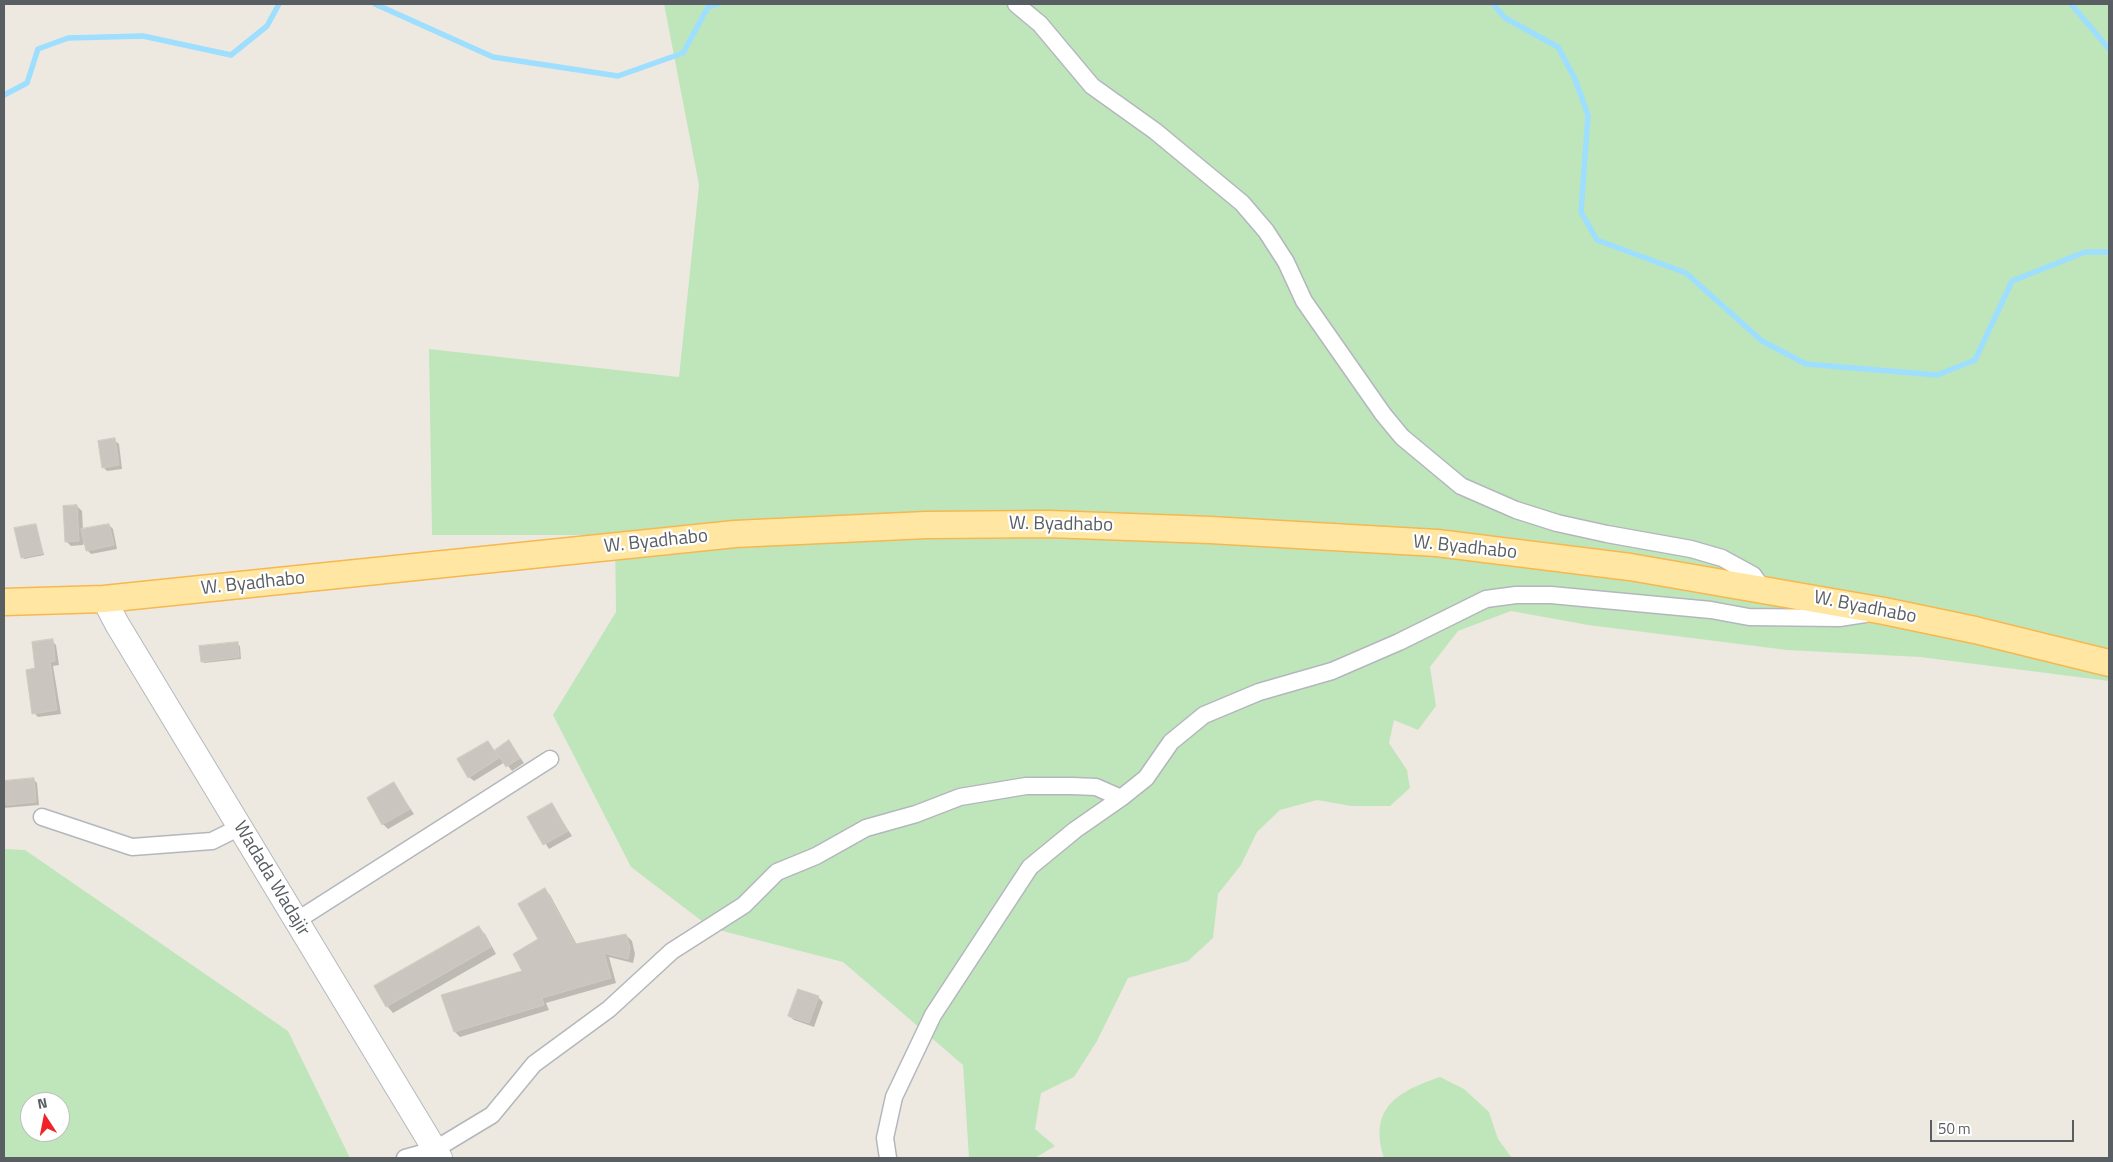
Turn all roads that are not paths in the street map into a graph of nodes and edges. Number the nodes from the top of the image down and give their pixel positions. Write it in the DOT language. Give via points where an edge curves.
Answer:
graph roads {
  1 [pos="1016,4"];
  2 [pos="1763,589"];
  3 [pos="104,599"];
  4 [pos="4,602"];
  5 [pos="1884,610"];
  6 [pos="2109,663"];
  7 [pos="550,759"];
  8 [pos="1121,798"];
  9 [pos="42,817"];
  10 [pos="240,827"];
  11 [pos="296,921"];
  12 [pos="437,1154"];
  13 [pos="405,1158"];
  14 [pos="888,1158"];
  1 -- 2 [label="street" via="1040,24 1092,86 1155,131 1242,203 1266,231 1286,262 1304,301 1383,414 1402,437 1461,486 1516,510 1558,523 1722,558 1753,575"];
  2 -- 3 [label="main road, W. Byadhabo" via="1630,567 1436,543 1049,524 926,525 735,534"];
  2 -- 5 [label="main road, W. Byadhabo"];
  3 -- 4 [label="main road, W. Byadhabo"];
  3 -- 10 [label="street, Wadada Wadajir"];
  5 -- 6 [label="main road, W. Byadhabo"];
  5 -- 8 [label="street" via="1839,618 1750,617 1712,610 1551,595 1486,599 1399,642 1332,670 1259,692 1204,715 1171,742 1146,778"];
  7 -- 11 [label="street"];
  8 -- 12 [label="street" via="1096,787 1072,786 1026,786 960,797 866,828 816,856 777,872 744,905 672,951 609,1009 534,1064 492,1115"];
  8 -- 14 [label="street" via="1030,867 986,933 933,1016 894,1097 885,1138"];
  9 -- 10 [label="street" via="132,847 212,841"];
  10 -- 11 [label="street, Wadada Wadajir"];
  11 -- 12 [label="street, Wadada Wadajir"];
  12 -- 13 [label="street"];
}
